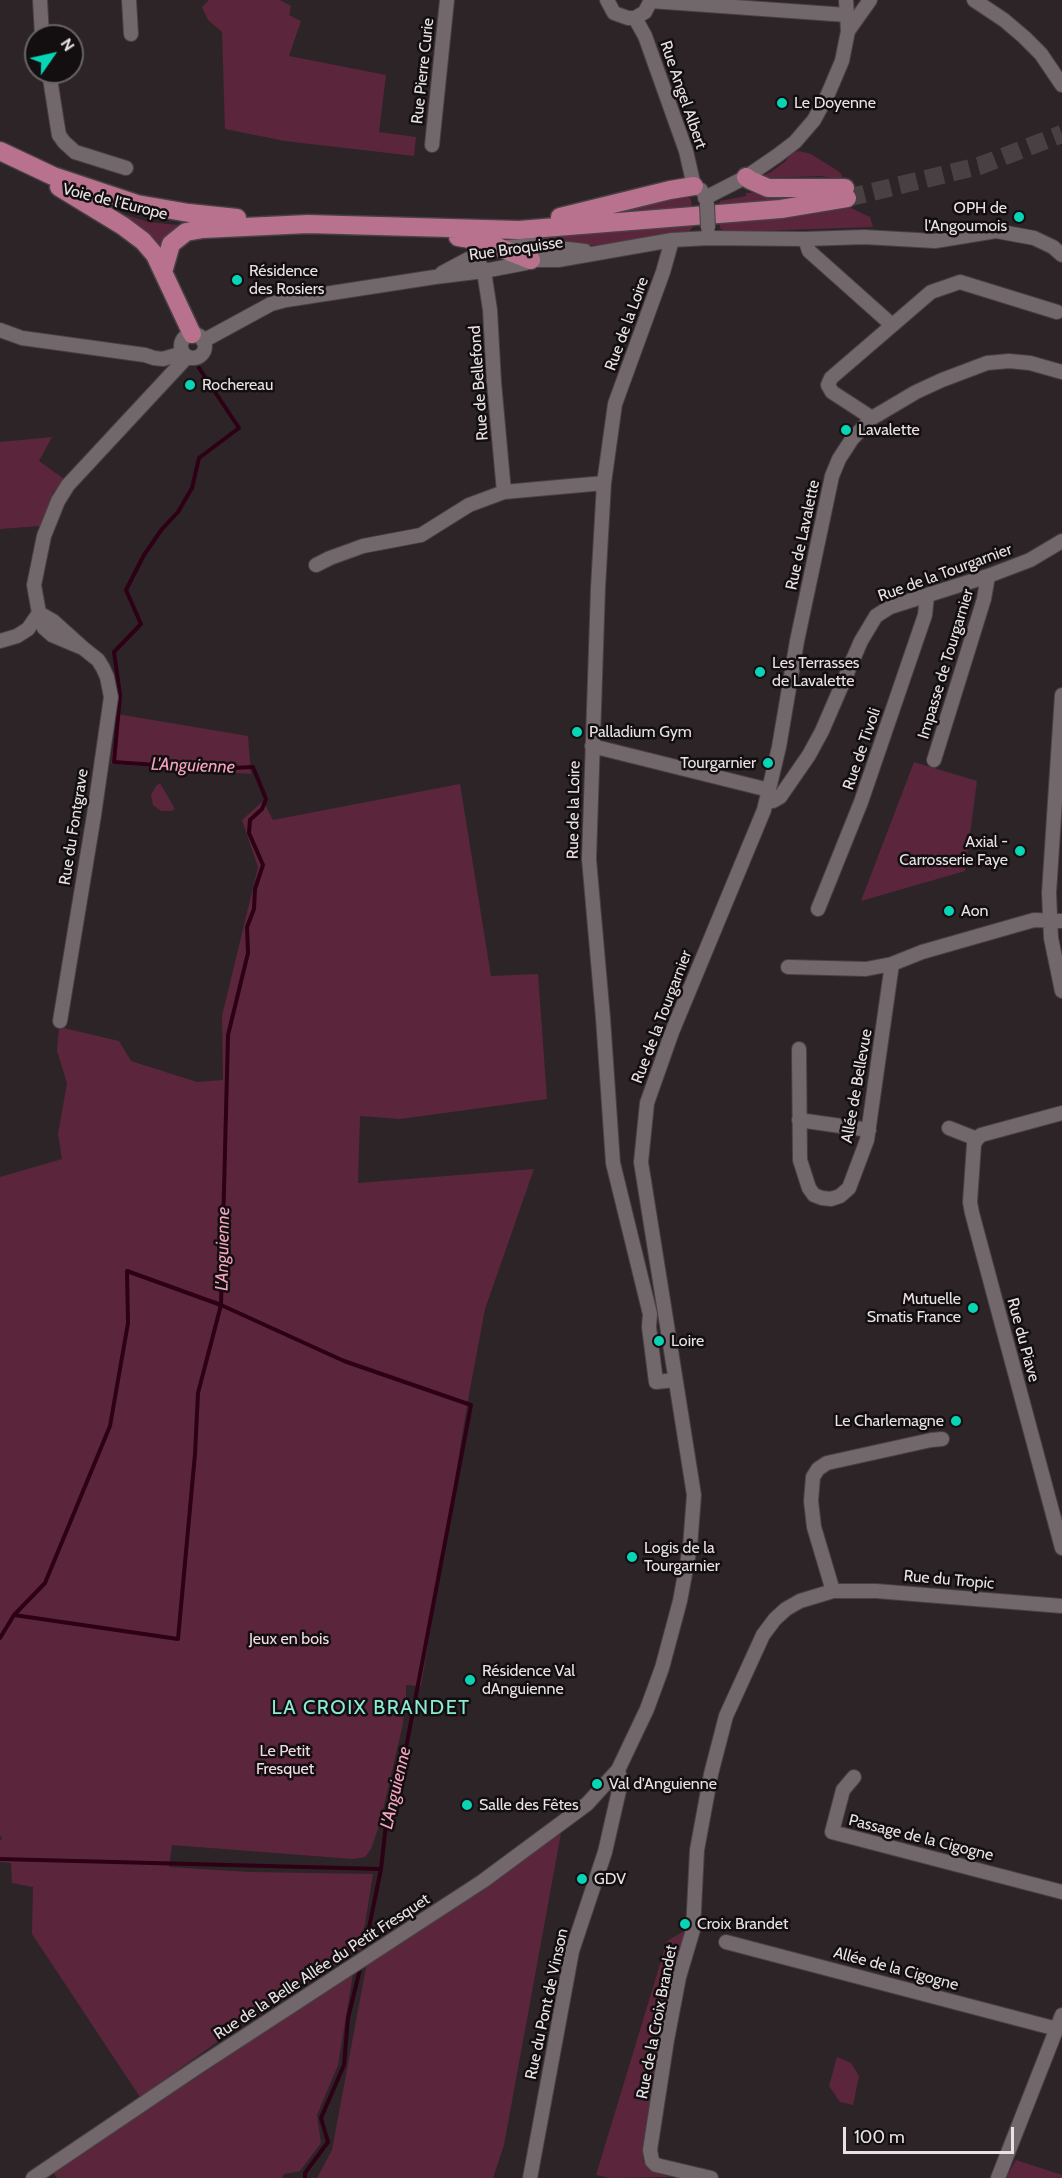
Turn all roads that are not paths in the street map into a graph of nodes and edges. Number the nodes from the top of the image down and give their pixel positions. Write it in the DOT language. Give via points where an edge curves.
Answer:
graph roads {
  1 [pos="40,0"];
  2 [pos="129,0"];
  3 [pos="447,0"];
  4 [pos="607,0"];
  5 [pos="846,0"];
  6 [pos="870,0"];
  7 [pos="974,0"];
  8 [pos="651,1"];
  9 [pos="847,15"];
  10 [pos="635,18"];
  11 [pos="41,24"];
  12 [pos="848,32"];
  13 [pos="131,34"];
  14 [pos="51,84"];
  15 [pos="1062,85"];
  16 [pos="432,145"];
  17 [pos="0,151"];
  18 [pos="0,161"];
  19 [pos="126,168"];
  20 [pos="746,177"];
  21 [pos="58,188"];
  22 [pos="702,196"];
  23 [pos="308,224"];
  24 [pos="344,225"];
  25 [pos="706,235"];
  26 [pos="805,239"];
  27 [pos="670,247"];
  28 [pos="496,248"];
  29 [pos="601,253"];
  30 [pos="1062,255"];
  31 [pos="474,256"];
  32 [pos="531,260"];
  33 [pos="484,271"];
  34 [pos="163,272"];
  35 [pos="435,276"];
  36 [pos="1057,312"];
  37 [pos="892,325"];
  38 [pos="0,330"];
  39 [pos="189,346"];
  40 [pos="150,356"];
  41 [pos="1062,372"];
  42 [pos="160,387"];
  43 [pos="872,418"];
  44 [pos="604,483"];
  45 [pos="504,492"];
  46 [pos="1062,542"];
  47 [pos="316,565"];
  48 [pos="988,576"];
  49 [pos="927,596"];
  50 [pos="39,613"];
  51 [pos="0,641"];
  52 [pos="1062,695"];
  53 [pos="592,746"];
  54 [pos="934,760"];
  55 [pos="768,795"];
  56 [pos="818,909"];
  57 [pos="1056,920"];
  58 [pos="1062,939"];
  59 [pos="892,964"];
  60 [pos="788,967"];
  61 [pos="1059,977"];
  62 [pos="1062,991"];
  63 [pos="60,1021"];
  64 [pos="799,1049"];
  65 [pos="1062,1113"];
  66 [pos="799,1120"];
  67 [pos="949,1128"];
  68 [pos="868,1130"];
  69 [pos="976,1139"];
  70 [pos="673,1365"];
  71 [pos="656,1375"];
  72 [pos="675,1380"];
  73 [pos="942,1439"];
  74 [pos="1062,1548"];
  75 [pos="833,1591"];
  76 [pos="1062,1606"];
  77 [pos="618,1770"];
  78 [pos="854,1776"];
  79 [pos="1062,1892"];
  80 [pos="726,1942"];
  81 [pos="1062,2015"];
  82 [pos="1057,2029"];
  83 [pos="33,2178"];
  84 [pos="530,2178"];
  85 [pos="711,2178"];
  86 [pos="998,2178"];
  1 -- 11 [label="street"];
  2 -- 13 [label="street"];
  3 -- 16 [label="street, Rue Pierre Curie"];
  4 -- 10 [label="street" via="620,17"];
  5 -- 9 [label="street"];
  6 -- 12 [label="street"];
  7 -- 15 [label="street" via="1024,37"];
  8 -- 9 [label="street"];
  8 -- 10 [label="street" via="645,12"];
  9 -- 12 [label="street"];
  10 -- 22 [label="street, Rue Angel Albert" via="645,36"];
  12 -- 20 [label="street" via="836,77 814,120 795,142"];
  14 -- 19 [label="street" via="59,135 64,142 75,153"];
  17 -- 23 [label="main road" via="53,176 137,204"];
  18 -- 21 [label="main road, Voie de l'Europe"];
  20 -- 22 [label="street"];
  20 -- 24 [label="main road" via="768,188 846,193 781,209 519,230"];
  21 -- 23 [label="main road, Voie de l'Europe" via="145,213 207,221"];
  21 -- 34 [label="main road" via="144,241"];
  22 -- 24 [label="main road" via="549,219"];
  22 -- 25 [label="street, Rue Angel Albert, bridge"];
  23 -- 24 [label="main road"];
  23 -- 34 [label="main road" via="186,232 171,244"];
  24 -- 28 [label="main road" via="472,238"];
  25 -- 26 [label="street"];
  25 -- 27 [label="street"];
  26 -- 30 [label="street" via="935,241 996,231 1041,240"];
  26 -- 37 [label="street" via="809,251"];
  27 -- 29 [label="street, Rue Broquisse" via="644,246"];
  27 -- 44 [label="street, Rue de la Loire" via="615,404"];
  28 -- 29 [label="street, Rue Broquisse" via="533,245"];
  28 -- 31 [label="street, Rue Broquisse"];
  28 -- 32 [label="main road"];
  29 -- 32 [label="street, Rue Broquisse"];
  31 -- 33 [label="street"];
  31 -- 35 [label="street, Rue Broquisse"];
  32 -- 33 [label="street, Rue Broquisse"];
  33 -- 35 [label="street, Rue Broquisse"];
  33 -- 45 [label="street, Rue de Bellefond"];
  34 -- 39 [label="main road"];
  35 -- 39 [label="street, Rue Broquisse" via="271,304"];
  36 -- 37 [label="street" via="960,282 931,292"];
  37 -- 43 [label="street" via="831,378 828,385 832,392"];
  38 -- 40 [label="street" via="22,338"];
  39 -- 40 [label="street"];
  39 -- 42 [label="street, Rue du Fontgrave"];
  40 -- 42 [label="street" via="158,364"];
  41 -- 43 [label="street, Rue de Lavalette" via="1030,363 987,363 916,392"];
  42 -- 50 [label="street, Rue du Fontgrave" via="68,484 58,501 44,536 34,585"];
  43 -- 55 [label="street, Rue de Lavalette" via="852,439 832,476"];
  44 -- 45 [label="street"];
  44 -- 53 [label="street, Rue de la Loire"];
  45 -- 47 [label="street" via="469,505 421,535 363,546"];
  46 -- 48 [label="street, Rue de la Tourgarnier"];
  48 -- 49 [label="street, Rue de la Tourgarnier"];
  48 -- 54 [label="street, Impasse de Tourgarnier"];
  49 -- 55 [label="street, Rue de la Tourgarnier" via="890,607 872,621 809,755 780,797 773,801"];
  49 -- 56 [label="street, Rue de Tivoli" via="925,615 861,802"];
  50 -- 51 [label="street" via="28,629"];
  50 -- 63 [label="street, Rue du Fontgrave" via="47,631 83,648 98,660 111,697"];
  52 -- 57 [label="street" via="1048,892"];
  53 -- 55 [label="street"];
  53 -- 71 [label="street, Rue de la Loire" via="589,859 613,1163 650,1314"];
  55 -- 70 [label="street, Rue de la Tourgarnier" via="667,1042 647,1103 640,1162"];
  57 -- 59 [label="street" via="1034,920"];
  57 -- 61 [label="street" via="1051,938"];
  58 -- 61 [label="street"];
  59 -- 60 [label="street" via="866,969"];
  59 -- 68 [label="street, Allée de Bellevue"];
  61 -- 62 [label="street"];
  64 -- 66 [label="street, Allée de Bellevue"];
  65 -- 69 [label="street"];
  66 -- 68 [label="street"];
  66 -- 68 [label="street, Allée de Bellevue" via="800,1160 809,1188 822,1198 840,1196 849,1188"];
  67 -- 69 [label="street"];
  69 -- 74 [label="street, Rue du Piave" via="972,1213"];
  70 -- 71 [label="street"];
  70 -- 72 [label="street, Rue de la Tourgarnier"];
  71 -- 72 [label="street"];
  72 -- 77 [label="street, Rue de la Tourgarnier" via="693,1485 690,1547 662,1668"];
  73 -- 75 [label="street" via="826,1463 818,1469 813,1477 811,1500 813,1527"];
  75 -- 76 [label="street, Rue du Tropic"];
  75 -- 85 [label="street, Rue de la Croix Brandet" via="793,1605 763,1635 726,1716 711,1774 697,1850 693,1930 679,1977 650,2150 656,2165"];
  77 -- 83 [label="street, Rue de la Belle Allée du Petit Fresquet" via="587,1804 483,1881"];
  77 -- 84 [label="street, Rue du Pont de Vinson" via="621,1782 605,1852 572,1951"];
  78 -- 79 [label="street, Passage de la Cigogne" via="843,1790 832,1832"];
  80 -- 82 [label="street, Allée de la Cigogne"];
  81 -- 82 [label="street"];
  82 -- 86 [label="street"];
}
